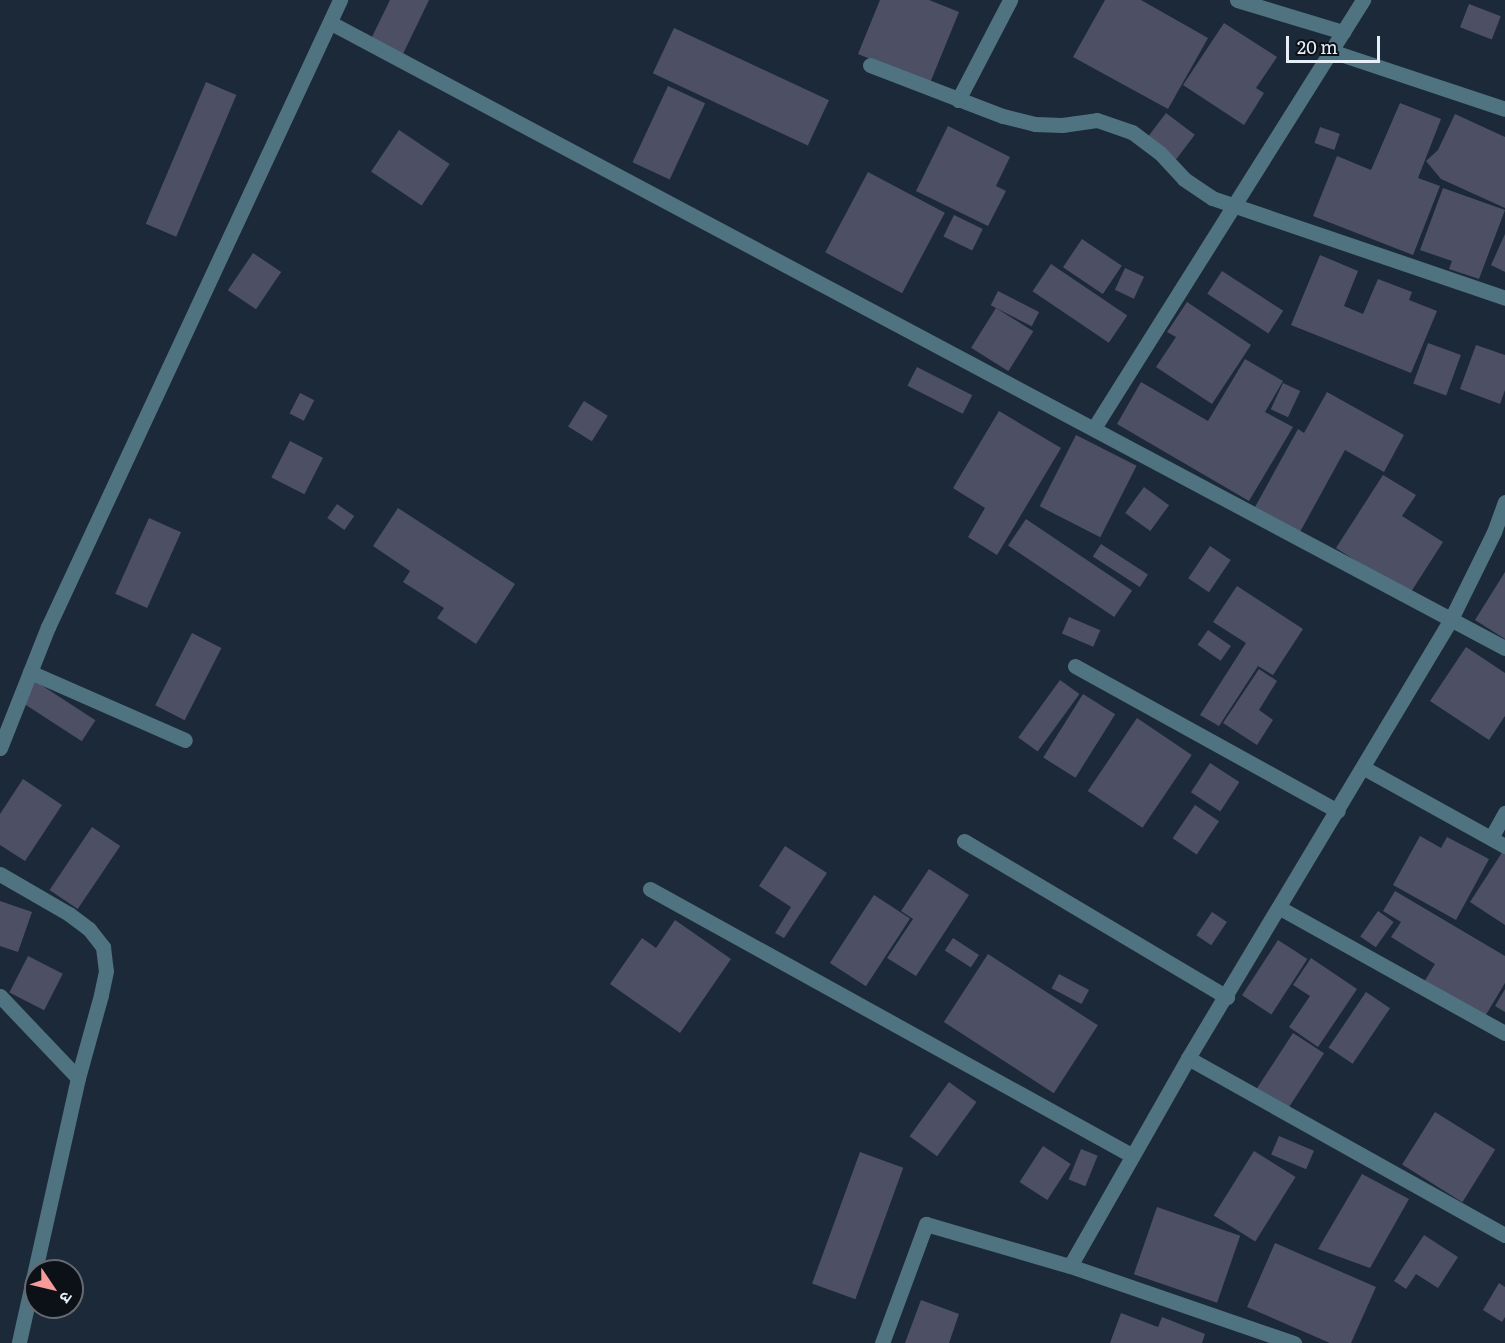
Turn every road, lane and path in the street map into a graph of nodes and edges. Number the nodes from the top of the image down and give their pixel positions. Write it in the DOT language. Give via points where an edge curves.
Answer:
graph roads {
  1 [pos="340,0"];
  2 [pos="1010,0"];
  3 [pos="1236,0"];
  4 [pos="1363,0"];
  5 [pos="1253,3"];
  6 [pos="331,23"];
  7 [pos="1343,32"];
  8 [pos="1331,51"];
  9 [pos="870,65"];
  10 [pos="958,99"];
  11 [pos="1505,109"];
  12 [pos="1234,206"];
  13 [pos="1505,298"];
  14 [pos="1094,428"];
  15 [pos="1505,502"];
  16 [pos="1451,619"];
  17 [pos="1505,648"];
  18 [pos="1075,666"];
  19 [pos="30,672"];
  20 [pos="184,740"];
  21 [pos="0,748"];
  22 [pos="1364,768"];
  23 [pos="1338,811"];
  24 [pos="1505,813"];
  25 [pos="964,841"];
  26 [pos="1498,842"];
  27 [pos="0,874"];
  28 [pos="650,890"];
  29 [pos="1280,908"];
  30 [pos="0,996"];
  31 [pos="1227,997"];
  32 [pos="1505,1033"];
  33 [pos="1188,1058"];
  34 [pos="78,1078"];
  35 [pos="1131,1155"];
  36 [pos="1505,1235"];
  37 [pos="1070,1266"];
  38 [pos="19,1343"];
  39 [pos="882,1343"];
  40 [pos="1294,1343"];
  1 -- 6 [label="street"];
  2 -- 10 [label="street"];
  3 -- 5 [label="street"];
  4 -- 7 [label="street"];
  5 -- 7 [label="street"];
  6 -- 14 [label="street"];
  6 -- 19 [label="street"];
  7 -- 8 [label="street"];
  8 -- 11 [label="street"];
  8 -- 12 [label="street"];
  9 -- 10 [label="street"];
  10 -- 12 [label="street" via="1035,124 1097,120 1131,132 1160,153 1184,179 1212,198"];
  12 -- 13 [label="street"];
  12 -- 14 [label="street"];
  14 -- 16 [label="street"];
  15 -- 16 [label="street"];
  16 -- 17 [label="street"];
  16 -- 22 [label="street"];
  18 -- 23 [label="street"];
  19 -- 20 [label="street"];
  19 -- 21 [label="street"];
  22 -- 23 [label="street"];
  22 -- 26 [label="street"];
  23 -- 29 [label="street"];
  24 -- 26 [label="street"];
  25 -- 31 [label="street"];
  27 -- 34 [label="street" via="69,914 88,928 103,947 106,971"];
  28 -- 35 [label="street"];
  29 -- 31 [label="street"];
  29 -- 32 [label="street"];
  30 -- 34 [label="street"];
  31 -- 33 [label="street"];
  33 -- 35 [label="street"];
  33 -- 36 [label="street"];
  34 -- 38 [label="street"];
  35 -- 37 [label="street"];
  37 -- 39 [label="street" via="926,1224"];
  37 -- 40 [label="street"];
}
